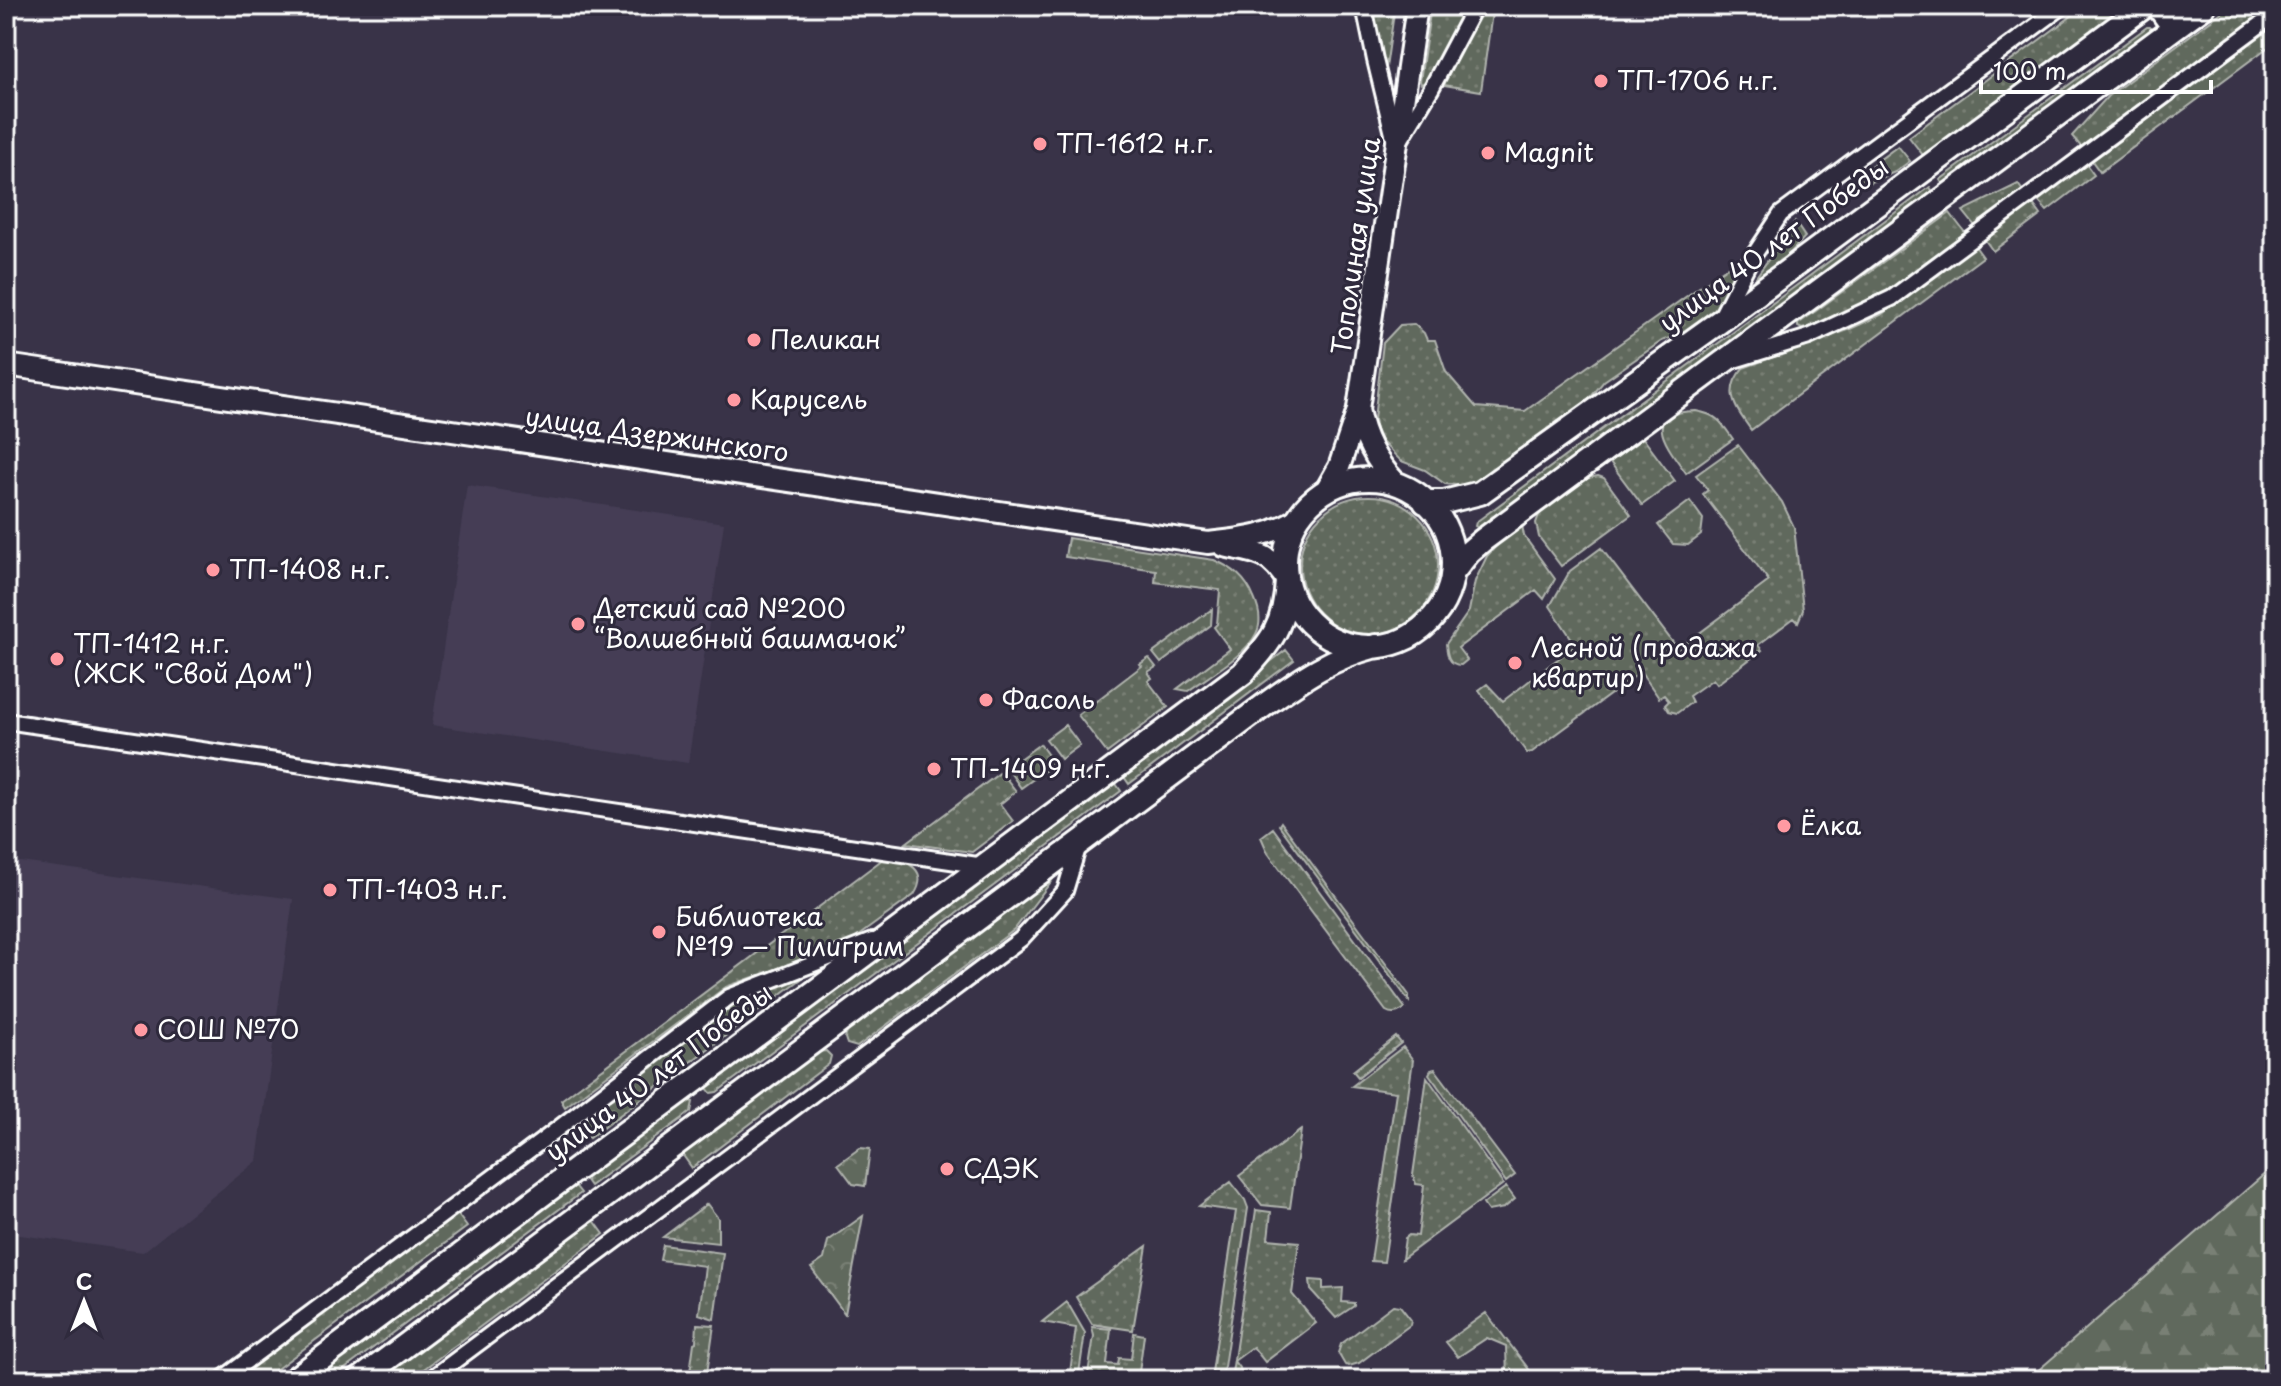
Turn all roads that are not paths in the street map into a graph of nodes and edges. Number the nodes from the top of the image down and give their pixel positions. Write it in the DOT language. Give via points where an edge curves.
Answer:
graph roads {
  1 [pos="1364,6"];
  2 [pos="1417,6"];
  3 [pos="1475,6"];
  4 [pos="2063,6"];
  5 [pos="2145,6"];
  6 [pos="2158,6"];
  7 [pos="2204,6"];
  8 [pos="2275,14"];
  9 [pos="2174,28"];
  10 [pos="1396,146"];
  11 [pos="1719,322"];
  12 [pos="1722,364"];
  13 [pos="6,365"];
  14 [pos="1358,409"];
  15 [pos="1396,483"];
  16 [pos="1326,490"];
  17 [pos="1425,502"];
  18 [pos="1297,519"];
  19 [pos="1208,543"];
  20 [pos="1454,571"];
  21 [pos="1287,581"];
  22 [pos="1376,646"];
  23 [pos="6,721"];
  24 [pos="1080,843"];
  25 [pos="984,866"];
  26 [pos="899,930"];
  27 [pos="690,1085"];
  28 [pos="715,1115"];
  29 [pos="221,1380"];
  30 [pos="293,1380"];
  31 [pos="359,1380"];
  32 [pos="429,1380"];
  1 -- 10 [label="street"];
  2 -- 10 [label="main road, Тополиная улица"];
  3 -- 10 [label="street"];
  4 -- 11 [label="street" via="1781,214"];
  5 -- 11 [label="main road, улица 40 лет Победы"];
  6 -- 9 [label="main road"];
  7 -- 9 [label="main road"];
  8 -- 12 [label="street" via="1892,298 1809,337"];
  9 -- 12 [label="main road"];
  10 -- 14 [label="main road, Тополиная улица"];
  11 -- 17 [label="main road, улица 40 лет Победы" via="1480,493"];
  12 -- 20 [label="main road" via="1483,540"];
  13 -- 19 [label="main road, улица Дзержинского"];
  14 -- 15 [label="main road, Тополиная улица" via="1371,449"];
  14 -- 16 [label="main road"];
  15 -- 16 [label="main road" via="1367,479"];
  15 -- 17 [label="main road"];
  16 -- 18 [label="main road"];
  17 -- 20 [label="main road" via="1449,533"];
  18 -- 19 [label="main road, улица Дзержинского" via="1253,538"];
  18 -- 21 [label="main road" via="1288,541"];
  19 -- 21 [label="main road" via="1264,555"];
  20 -- 22 [label="main road" via="1450,589 1429,623 1401,641"];
  21 -- 22 [label="main road" via="1293,600 1319,631 1339,642"];
  21 -- 25 [label="main road, улица 40 лет Победы" via="1277,631 1243,673"];
  22 -- 24 [label="main road" via="1350,652 1293,684"];
  23 -- 25 [label="street"];
  24 -- 28 [label="main road"];
  24 -- 32 [label="street" via="1065,891 1021,939"];
  25 -- 26 [label="main road, улица 40 лет Победы"];
  26 -- 27 [label="main road, улица 40 лет Победы"];
  26 -- 29 [label="street" via="729,997"];
  27 -- 28 [label="main road"];
  27 -- 30 [label="main road, улица 40 лет Победы"];
  28 -- 31 [label="main road"];
}
